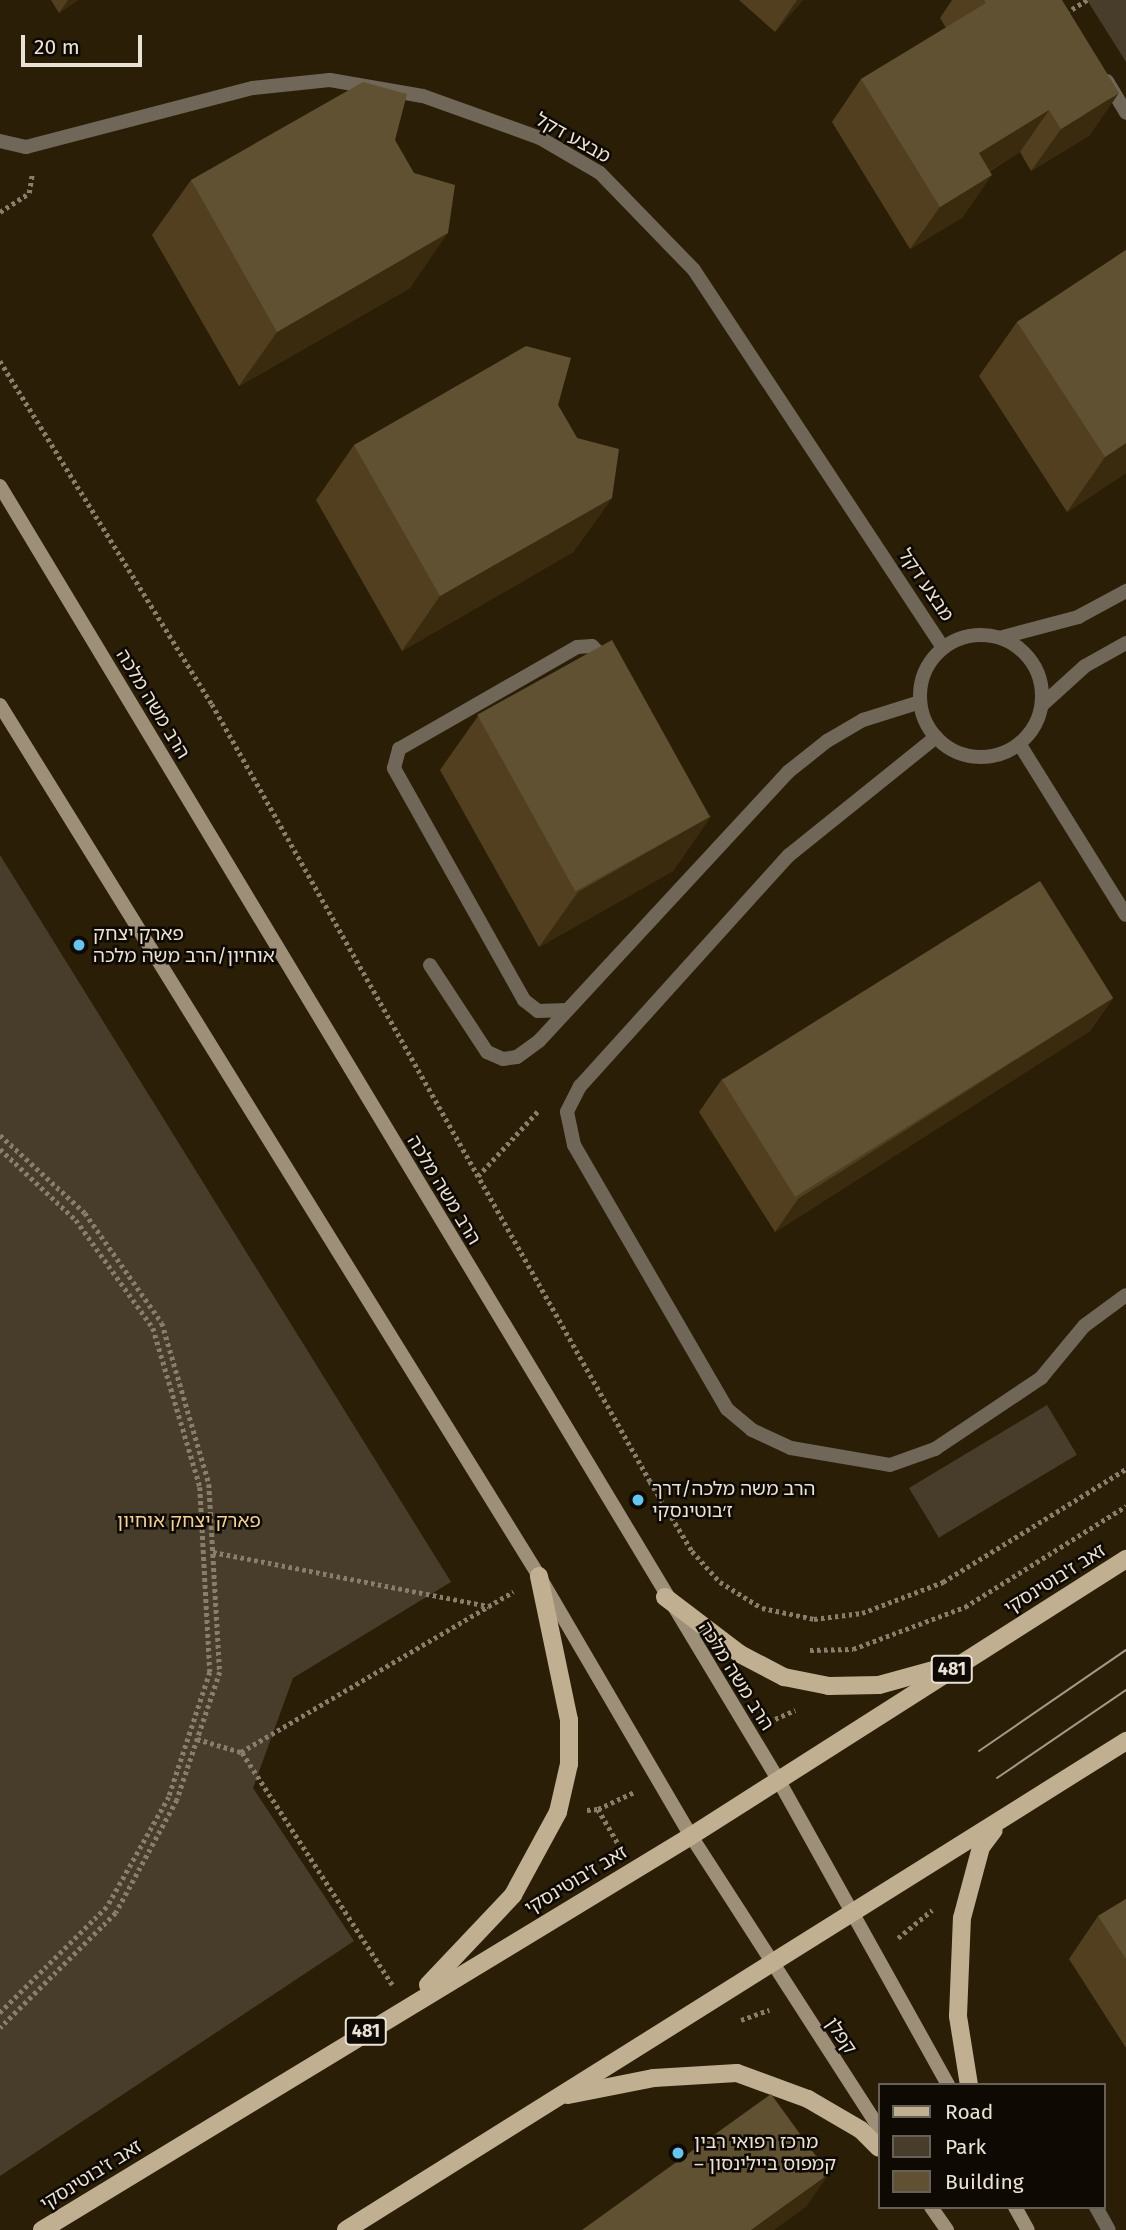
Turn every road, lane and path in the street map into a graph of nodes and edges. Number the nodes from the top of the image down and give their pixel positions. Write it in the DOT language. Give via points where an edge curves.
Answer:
graph roads {
  1 [pos="1087,0"];
  2 [pos="1066,13"];
  3 [pos="1099,69"];
  4 [pos="1126,113"];
  5 [pos="0,141"];
  6 [pos="36,145"];
  7 [pos="0,212"];
  8 [pos="0,361"];
  9 [pos="0,486"];
  10 [pos="1126,591"];
  11 [pos="1003,638"];
  12 [pos="1126,643"];
  13 [pos="943,647"];
  14 [pos="615,676"];
  15 [pos="920,702"];
  16 [pos="0,705"];
  17 [pos="1042,705"];
  18 [pos="936,737"];
  19 [pos="1020,745"];
  20 [pos="1126,915"];
  21 [pos="430,965"];
  22 [pos="567,1010"];
  23 [pos="0,1135"];
  24 [pos="0,1149"];
  25 [pos="1126,1295"];
  26 [pos="1126,1469"];
  27 [pos="1126,1506"];
  28 [pos="213,1552"];
  29 [pos="1126,1559"];
  30 [pos="539,1576"];
  31 [pos="665,1597"];
  32 [pos="489,1606"];
  33 [pos="967,1660"];
  34 [pos="784,1678"];
  35 [pos="197,1739"];
  36 [pos="1126,1741"];
  37 [pos="242,1752"];
  38 [pos="659,1779"];
  39 [pos="779,1781"];
  40 [pos="598,1809"];
  41 [pos="558,1812"];
  42 [pos="1001,1821"];
  43 [pos="691,1836"];
  44 [pos="634,1870"];
  45 [pos="933,1909"];
  46 [pos="853,1915"];
  47 [pos="876,1956"];
  48 [pos="774,1963"];
  49 [pos="794,2001"];
  50 [pos="709,2005"];
  51 [pos="406,2007"];
  52 [pos="0,2013"];
  53 [pos="0,2028"];
  54 [pos="947,2083"];
  55 [pos="969,2083"];
  56 [pos="554,2097"];
  57 [pos="878,2127"];
  58 [pos="878,2147"];
  59 [pos="932,2209"];
  60 [pos="1016,2209"];
  61 [pos="1097,2209"];
  62 [pos="42,2230"];
  63 [pos="346,2230"];
  64 [pos="947,2230"];
  65 [pos="1028,2230"];
  66 [pos="1110,2230"];
  1 -- 2 [label="path"];
  3 -- 4 [label="street"];
  5 -- 6 [label="street, מבצע דקל" via="26,148"];
  6 -- 7 [label="path" via="29,193"];
  6 -- 13 [label="street, מבצע דקל" via="253,88 330,80 423,96 540,138 600,173 694,270"];
  8 -- 26 [label="path" via="212,704 650,1481 692,1551 720,1581 762,1608 814,1619 862,1613 943,1582"];
  9 -- 31 [label="street, הרב משה מלכה"];
  10 -- 11 [label="street" via="1078,617"];
  11 -- 13 [label="street" via="962,637"];
  11 -- 17 [label="street" via="1035,664 1042,684"];
  12 -- 17 [label="street" via="1085,666"];
  13 -- 15 [label="street" via="929,663"];
  14 -- 22 [label="street" via="602,652 592,646 577,647 399,749 394,768 524,1000 538,1011"];
  15 -- 18 [label="street"];
  15 -- 22 [label="street" via="863,720 788,772"];
  16 -- 30 [label="street"];
  17 -- 19 [label="street"];
  18 -- 19 [label="street" via="970,757 990,757"];
  18 -- 25 [label="street" via="789,855 580,1086 567,1112 574,1145 727,1409 752,1430 791,1448 890,1465 935,1449 1041,1378 1084,1326"];
  19 -- 20 [label="street"];
  21 -- 22 [label="street" via="487,1052 503,1059 517,1057 539,1041"];
  23 -- 28 [label="path" via="85,1213 162,1323 209,1484"];
  24 -- 52 [label="path" via="76,1220 153,1328 200,1487 210,1672 169,1797 107,1907"];
  27 -- 34 [label="path" via="965,1607 853,1649 801,1650"];
  28 -- 32 [label="path"];
  28 -- 35 [label="path" via="219,1672"];
  29 -- 33 [label="main road, זאב ז'בוטינסקי / 481"];
  30 -- 32 [label="path"];
  30 -- 38 [label="street"];
  30 -- 41 [label="main road" via="569,1720 569,1764"];
  31 -- 34 [label="main road" via="740,1654"];
  31 -- 39 [label="street, הרב משה מלכה"];
  32 -- 37 [label="path"];
  33 -- 34 [label="main road" via="879,1685 829,1686"];
  33 -- 39 [label="main road, זאב ז'בוטינסקי / 481"];
  35 -- 37 [label="path"];
  35 -- 53 [label="path" via="177,1800 116,1913"];
  36 -- 42 [label="main road"];
  37 -- 51 [label="path"];
  38 -- 40 [label="path"];
  38 -- 43 [label="street"];
  39 -- 43 [label="main road, זאב ז'בוטינסקי / 481"];
  39 -- 46 [label="street, הרב משה מלכה"];
  40 -- 41 [label="path"];
  40 -- 44 [label="path"];
  41 -- 51 [label="main road" via="513,1895"];
  42 -- 46 [label="main road"];
  42 -- 55 [label="main road" via="981,1847 962,1918 957,2016"];
  43 -- 44 [label="main road, זאב ז'בוטינסקי / 481"];
  43 -- 48 [label="street"];
  44 -- 51 [label="main road, זאב ז'בוטינסקי / 481"];
  45 -- 47 [label="path"];
  46 -- 47 [label="street"];
  46 -- 48 [label="main road"];
  47 -- 54 [label="street"];
  48 -- 49 [label="street, קפלן"];
  48 -- 50 [label="main road"];
  49 -- 50 [label="path" via="718,2029"];
  49 -- 57 [label="street, קפלן"];
  50 -- 56 [label="main road"];
  51 -- 62 [label="main road, זאב ז'בוטינסקי / 481"];
  56 -- 58 [label="main road" via="653,2078 737,2073 808,2099 861,2130"];
  56 -- 63 [label="main road"];
  59 -- 64 [label="street"];
  60 -- 65 [label="street"];
  61 -- 66 [label="street"];
}
